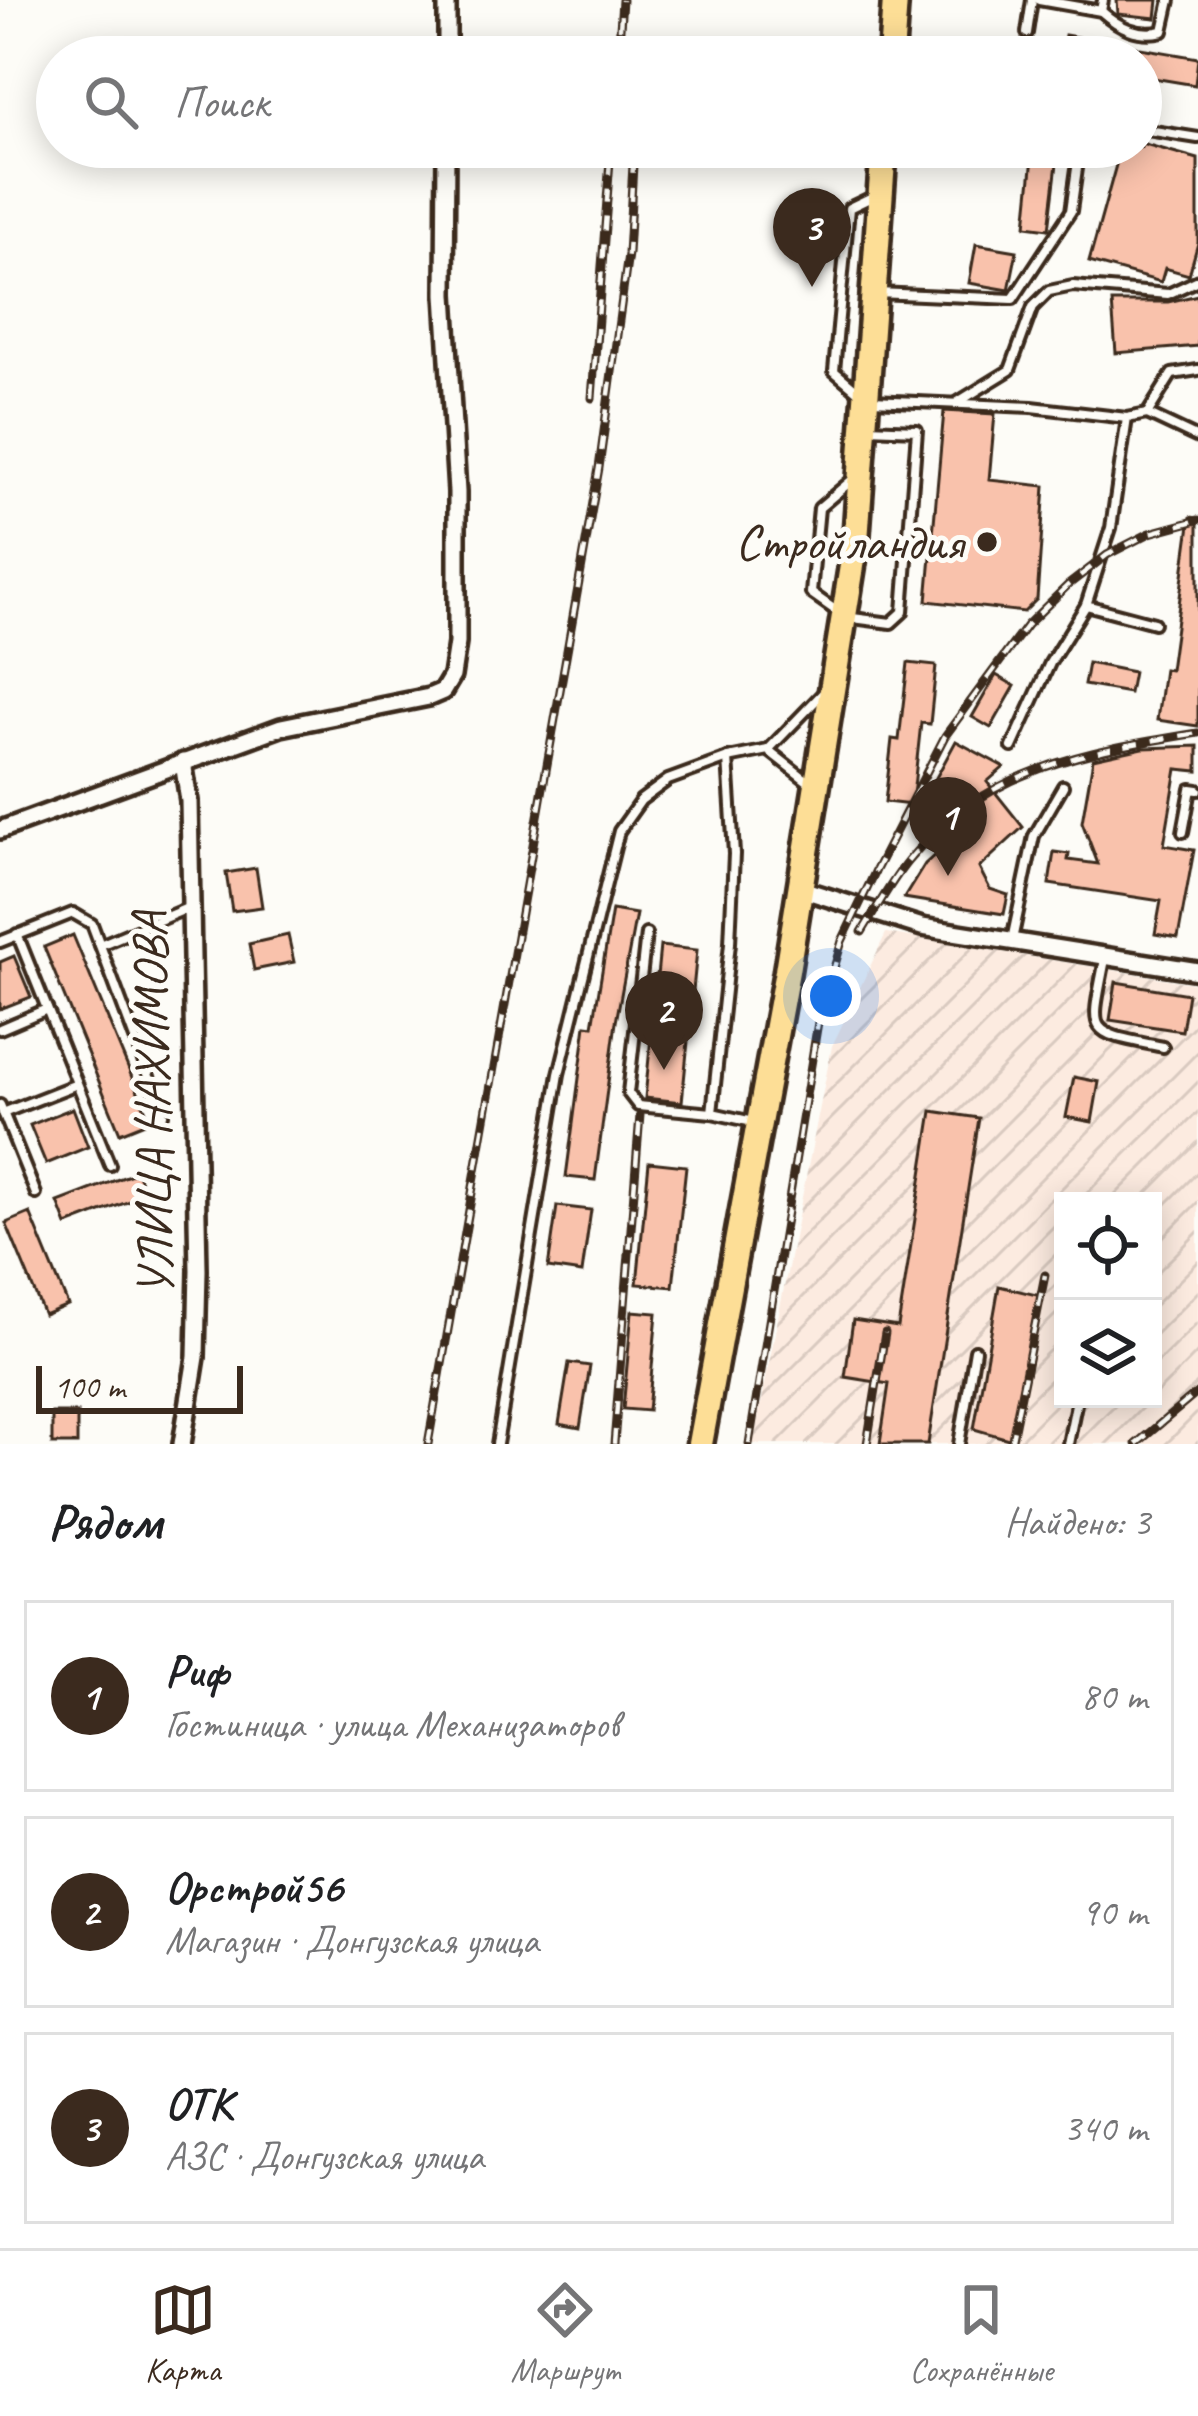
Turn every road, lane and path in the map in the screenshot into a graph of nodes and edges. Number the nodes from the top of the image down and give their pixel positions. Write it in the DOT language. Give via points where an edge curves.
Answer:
graph roads {
  1 [pos="447,0"];
  2 [pos="895,0"];
  3 [pos="1036,0"];
  4 [pos="1170,0"];
  5 [pos="1102,5"];
  6 [pos="1027,33"];
  7 [pos="447,36"];
  8 [pos="892,36"];
  9 [pos="1162,132"];
  10 [pos="1198,138"];
  11 [pos="446,168"];
  12 [pos="882,168"];
  13 [pos="1077,168"];
  14 [pos="880,193"];
  15 [pos="1198,280"];
  16 [pos="875,292"];
  17 [pos="1198,370"];
  18 [pos="868,400"];
  19 [pos="953,404"];
  20 [pos="1147,414"];
  21 [pos="1126,418"];
  22 [pos="867,428"];
  23 [pos="1198,438"];
  24 [pos="863,471"];
  25 [pos="1087,605"];
  26 [pos="845,617"];
  27 [pos="1154,623"];
  28 [pos="835,681"];
  29 [pos="1012,746"];
  30 [pos="768,749"];
  31 [pos="728,758"];
  32 [pos="183,762"];
  33 [pos="1063,786"];
  34 [pos="818,790"];
  35 [pos="1198,790"];
  36 [pos="0,830"];
  37 [pos="1184,832"];
  38 [pos="801,889"];
  39 [pos="191,907"];
  40 [pos="17,934"];
  41 [pos="646,934"];
  42 [pos="0,942"];
  43 [pos="1012,942"];
  44 [pos="100,945"];
  45 [pos="1105,957"];
  46 [pos="1198,971"];
  47 [pos="47,1009"];
  48 [pos="0,1029"];
  49 [pos="1163,1046"];
  50 [pos="77,1084"];
  51 [pos="2,1109"];
  52 [pos="712,1113"];
  53 [pos="164,1114"];
  54 [pos="760,1124"];
  55 [pos="110,1165"];
  56 [pos="36,1194"];
  57 [pos="975,1350"];
  58 [pos="1075,1408"];
  59 [pos="182,1444"];
  60 [pos="497,1444"];
  61 [pos="700,1444"];
  62 [pos="959,1444"];
  63 [pos="1068,1444"];
  1 -- 7 [label="street"];
  2 -- 8 [label="highway"];
  3 -- 5 [label="lane"];
  3 -- 6 [label="lane"];
  4 -- 5 [label="lane" via="1155,33 1134,31"];
  9 -- 10 [label="lane"];
  11 -- 32 [label="street" via="457,492 452,676 429,698 281,727"];
  12 -- 14 [label="highway"];
  13 -- 16 [label="lane" via="1071,211 1013,299"];
  14 -- 16 [label="highway"];
  14 -- 18 [label="lane" via="849,208 834,371"];
  15 -- 19 [label="lane" via="1168,294 1049,291 1033,307 1010,370"];
  16 -- 18 [label="highway"];
  17 -- 20 [label="lane" via="1172,374"];
  18 -- 19 [label="lane"];
  18 -- 22 [label="highway"];
  19 -- 21 [label="lane"];
  20 -- 21 [label="lane"];
  20 -- 23 [label="lane"];
  21 -- 25 [label="lane" via="1111,528"];
  22 -- 24 [label="highway"];
  22 -- 26 [label="lane" via="917,430 903,612 891,623"];
  24 -- 26 [label="highway"];
  24 -- 26 [label="lane" via="819,508 811,593"];
  25 -- 27 [label="lane"];
  25 -- 29 [label="lane"];
  26 -- 28 [label="highway"];
  28 -- 30 [label="lane"];
  28 -- 34 [label="highway"];
  30 -- 31 [label="lane"];
  30 -- 34 [label="lane"];
  31 -- 52 [label="lane" via="733,876"];
  31 -- 60 [label="lane" via="668,780 619,831 559,1074"];
  32 -- 36 [label="street"];
  32 -- 39 [label="street, УЛИЦА НАХИМОВА"];
  33 -- 43 [label="lane" via="1034,836"];
  34 -- 38 [label="highway"];
  35 -- 37 [label="lane" via="1191,789"];
  38 -- 43 [label="street" via="922,927"];
  38 -- 54 [label="highway"];
  39 -- 44 [label="lane"];
  39 -- 59 [label="street, УЛИЦА НАХИМОВА" via="196,1358"];
  40 -- 42 [label="lane"];
  40 -- 44 [label="lane" via="74,913 92,924"];
  40 -- 47 [label="lane"];
  41 -- 52 [label="lane" via="628,1093 638,1106"];
  43 -- 45 [label="street"];
  44 -- 53 [label="lane"];
  45 -- 46 [label="street"];
  45 -- 49 [label="lane" via="1097,1028"];
  47 -- 48 [label="lane"];
  47 -- 50 [label="lane"];
  50 -- 51 [label="lane"];
  50 -- 55 [label="lane"];
  51 -- 56 [label="lane"];
  52 -- 54 [label="lane"];
  54 -- 61 [label="highway"];
  57 -- 62 [label="lane"];
  58 -- 63 [label="lane"];
}
